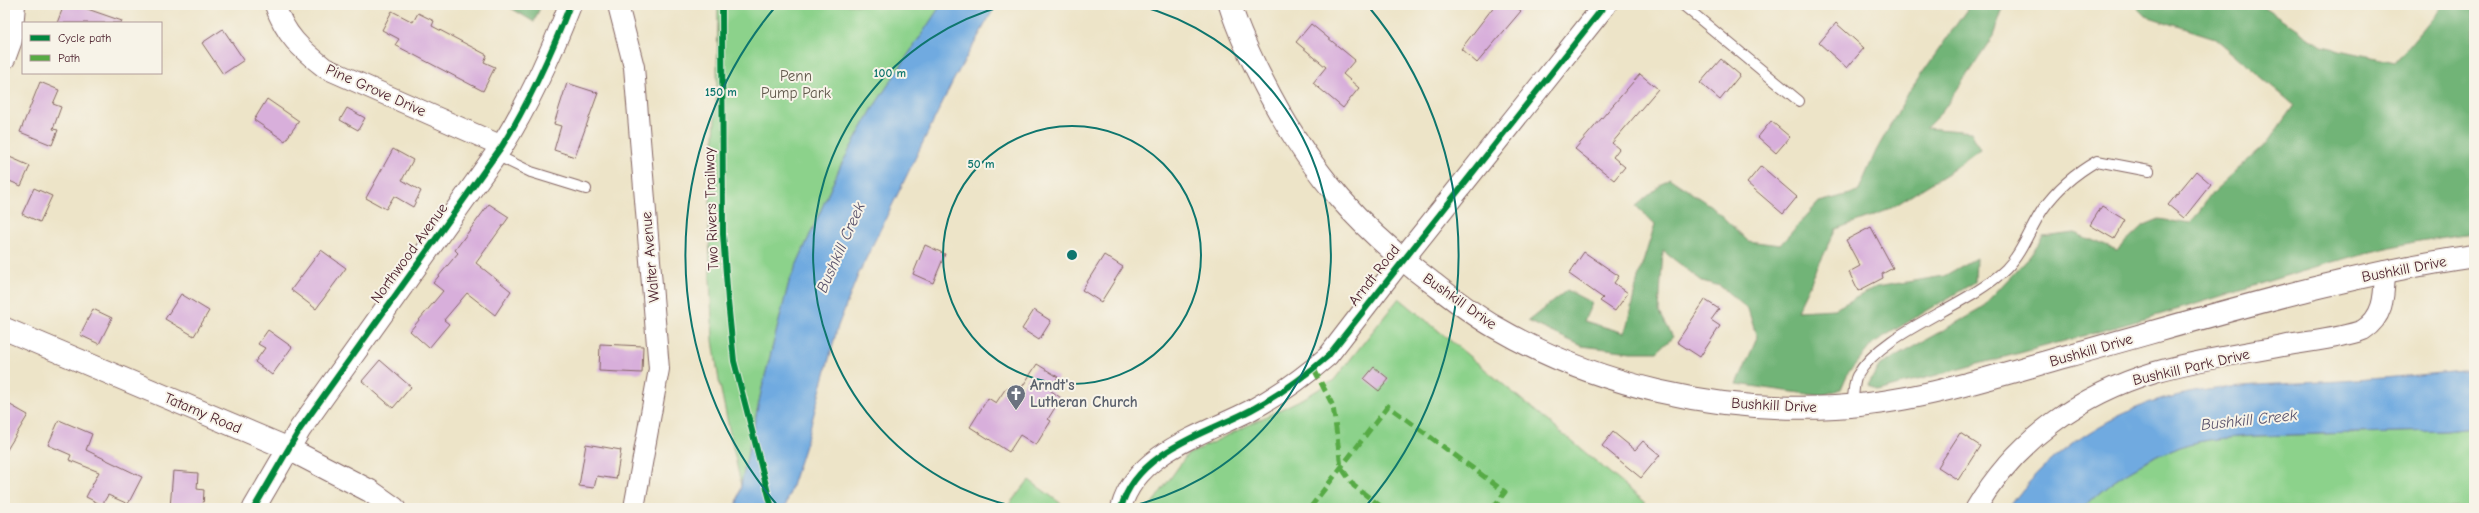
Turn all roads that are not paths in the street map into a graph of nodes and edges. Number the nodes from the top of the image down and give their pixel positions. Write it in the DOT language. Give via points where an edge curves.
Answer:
graph roads {
  1 [pos="15,5"];
  2 [pos="276,5"];
  3 [pos="570,5"];
  4 [pos="618,5"];
  5 [pos="1230,5"];
  6 [pos="1605,5"];
  7 [pos="1683,5"];
  8 [pos="5,59"];
  9 [pos="1799,101"];
  10 [pos="499,150"];
  11 [pos="2149,171"];
  12 [pos="586,190"];
  13 [pos="2474,256"];
  14 [pos="1402,260"];
  15 [pos="2385,271"];
  16 [pos="5,329"];
  17 [pos="1852,406"];
  18 [pos="287,448"];
  19 [pos="254,508"];
  20 [pos="394,508"];
  21 [pos="634,508"];
  22 [pos="1121,508"];
  23 [pos="1976,508"];
  1 -- 8 [label="street" via="12,40"];
  2 -- 10 [label="street, Pine Grove Drive" via="282,25 302,50 325,68"];
  3 -- 10 [label="main road, Northwood Avenue" via="547,64 526,108"];
  4 -- 21 [label="street, Walter Avenue" via="634,67 659,369"];
  5 -- 14 [label="main road, Bushkill Drive" via="1258,74 1302,152 1342,202"];
  6 -- 14 [label="main road, Arndt Road"];
  7 -- 9 [label="lane"];
  10 -- 12 [label="lane" via="531,172"];
  10 -- 18 [label="main road, Northwood Avenue"];
  11 -- 17 [label="lane" via="2097,161 2075,174 2043,209 2007,268 1982,288 1894,340 1869,358 1856,377"];
  13 -- 15 [label="main road, Bushkill Drive"];
  14 -- 17 [label="main road, Bushkill Drive" via="1492,325 1552,356 1616,379 1673,395 1737,404 1800,408"];
  14 -- 22 [label="street, Arndt Road" via="1328,356 1314,369 1274,396 1158,459 1135,479"];
  15 -- 17 [label="main road, Bushkill Drive" via="1950,388 1914,397"];
  15 -- 23 [label="street, Bushkill Park Drive" via="2381,310 2363,330 2157,371 2111,388 2056,419 2029,441 2009,462"];
  16 -- 18 [label="main road, Tatamy Road"];
  18 -- 19 [label="main road, Northwood Avenue"];
  18 -- 20 [label="main road, Tatamy Road" via="370,491"];
}
